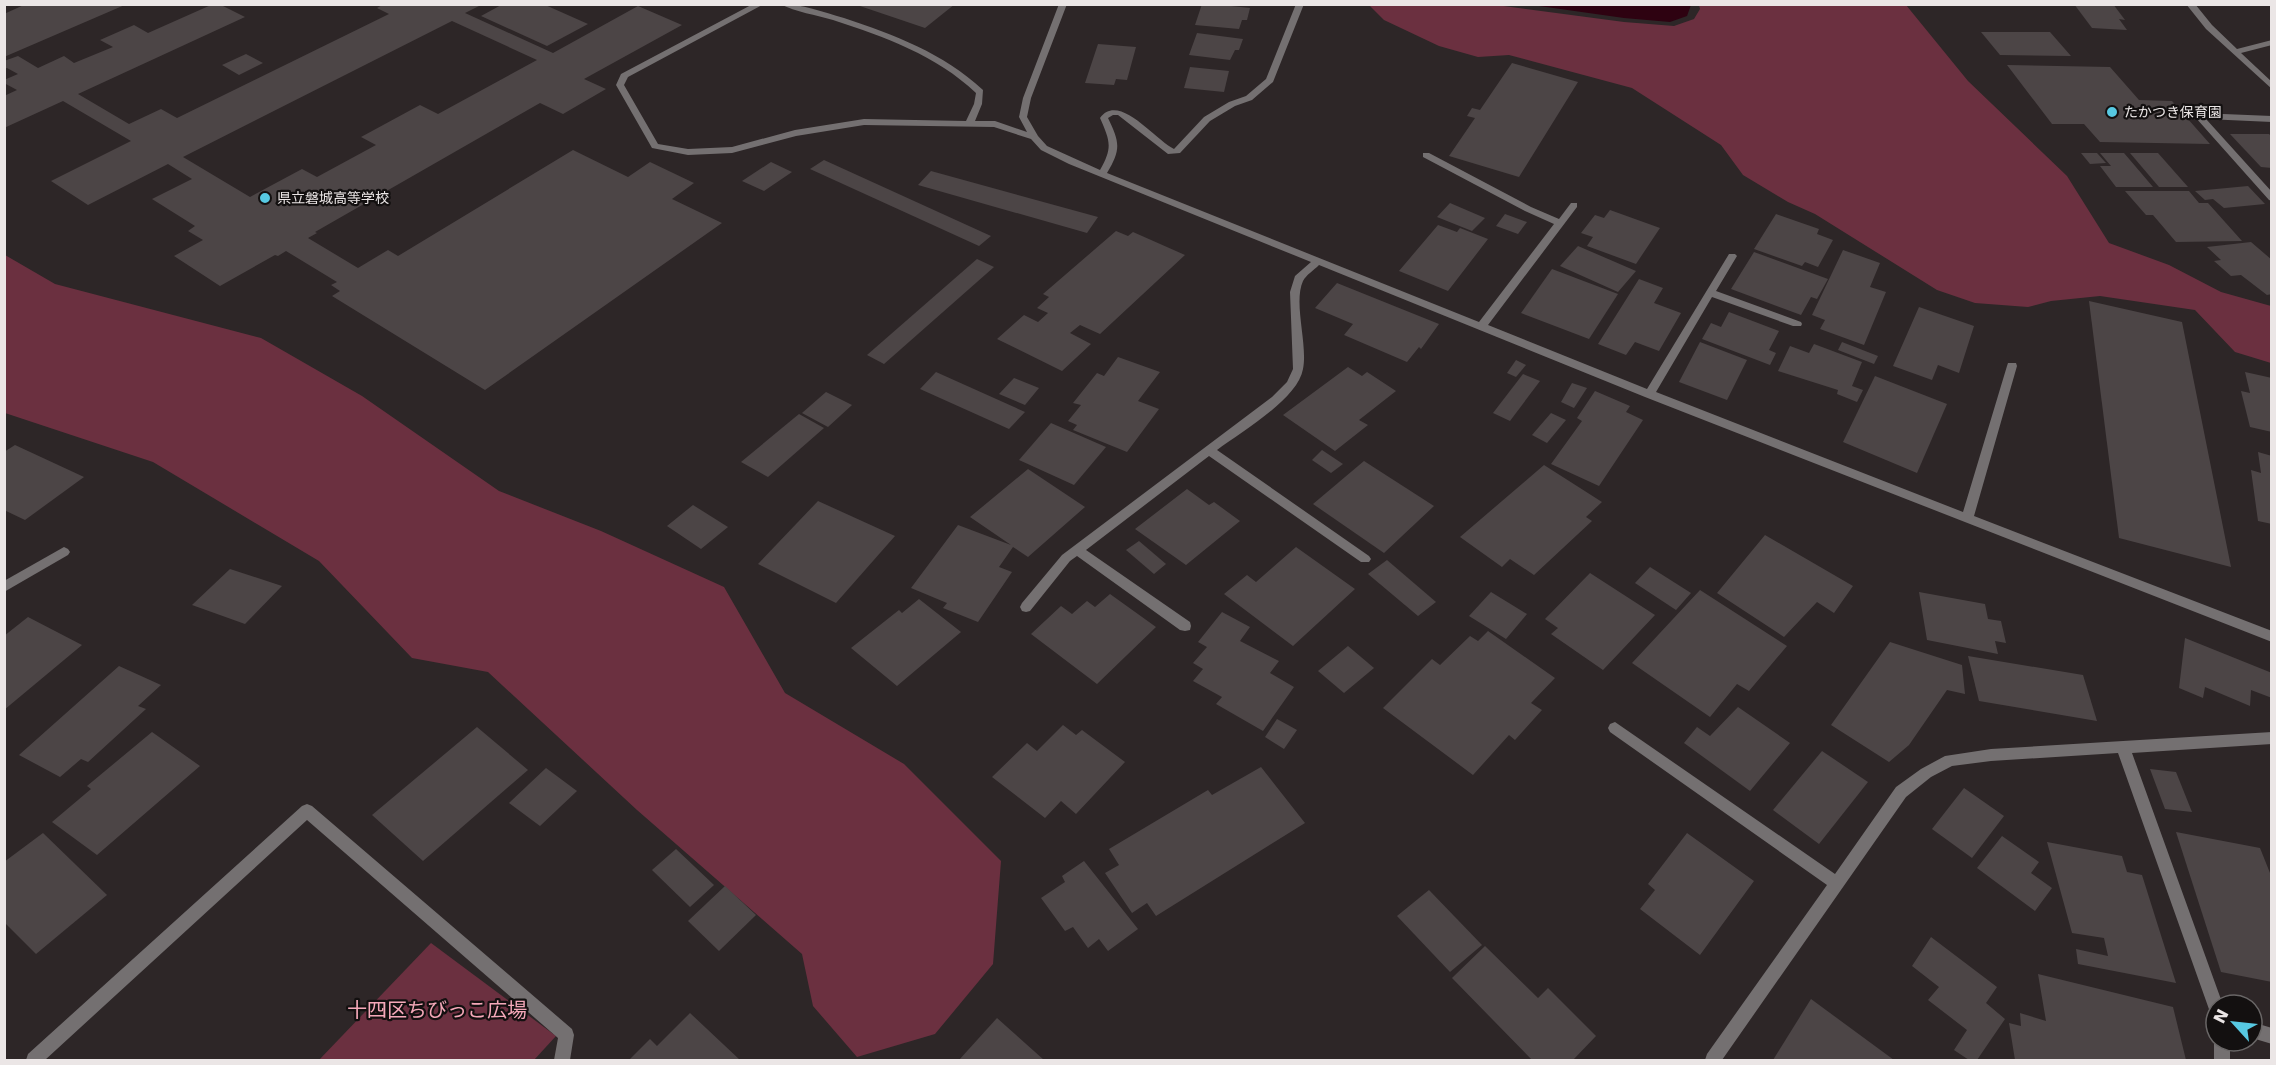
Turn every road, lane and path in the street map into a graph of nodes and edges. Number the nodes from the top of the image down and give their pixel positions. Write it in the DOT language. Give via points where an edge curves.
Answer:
graph roads {
  1 [pos="760,4"];
  2 [pos="784,4"];
  3 [pos="1063,4"];
  4 [pos="1300,4"];
  5 [pos="2190,4"];
  6 [pos="2271,42"];
  7 [pos="2235,52"];
  8 [pos="2271,87"];
  9 [pos="2271,119"];
  10 [pos="970,123"];
  11 [pos="1034,137"];
  12 [pos="1426,155"];
  13 [pos="1102,174"];
  14 [pos="2271,198"];
  15 [pos="1574,205"];
  16 [pos="1560,223"];
  17 [pos="1732,256"];
  18 [pos="1318,261"];
  19 [pos="1710,293"];
  20 [pos="1797,324"];
  21 [pos="1482,327"];
  22 [pos="2012,366"];
  23 [pos="1649,394"];
  24 [pos="1209,450"];
  25 [pos="1967,518"];
  26 [pos="1077,550"];
  27 [pos="64,552"];
  28 [pos="1365,560"];
  29 [pos="4,587"];
  30 [pos="1026,607"];
  31 [pos="1185,626"];
  32 [pos="2271,637"];
  33 [pos="1615,728"];
  34 [pos="2271,738"];
  35 [pos="2123,747"];
  36 [pos="1837,884"];
  37 [pos="2211,993"];
  38 [pos="34,1060"];
  39 [pos="562,1060"];
  40 [pos="1713,1060"];
  1 -- 10 [label="street" via="624,76 620,85 655,146 688,152 732,150 795,133 864,122"];
  2 -- 10 [label="street" via="847,23 952,67 980,92"];
  3 -- 11 [label="street" via="1027,98 1023,117"];
  4 -- 13 [label="street" via="1270,80 1249,98 1207,120 1177,151 1171,152 1121,113 1107,114 1104,118 1116,144"];
  5 -- 7 [label="street"];
  6 -- 7 [label="street"];
  7 -- 8 [label="street"];
  9 -- 14 [label="street" via="2199,116"];
  10 -- 11 [label="street" via="995,124"];
  11 -- 13 [label="street" via="1044,148"];
  12 -- 16 [label="street"];
  13 -- 18 [label="street"];
  15 -- 16 [label="street"];
  16 -- 21 [label="street"];
  17 -- 19 [label="street"];
  18 -- 21 [label="street"];
  18 -- 24 [label="street" via="1299,278 1295,292 1298,369 1292,384"];
  19 -- 20 [label="street"];
  19 -- 23 [label="street"];
  21 -- 23 [label="street"];
  22 -- 25 [label="street"];
  23 -- 25 [label="street"];
  24 -- 26 [label="street"];
  24 -- 28 [label="street"];
  25 -- 32 [label="street"];
  26 -- 30 [label="street"];
  26 -- 31 [label="street"];
  27 -- 29 [label="street"];
  33 -- 36 [label="street"];
  34 -- 35 [label="street"];
  35 -- 36 [label="street" via="1950,760 1902,792"];
  35 -- 37 [label="street"];
  36 -- 40 [label="street"];
  38 -- 39 [label="street" via="307,811 566,1035"];
}
